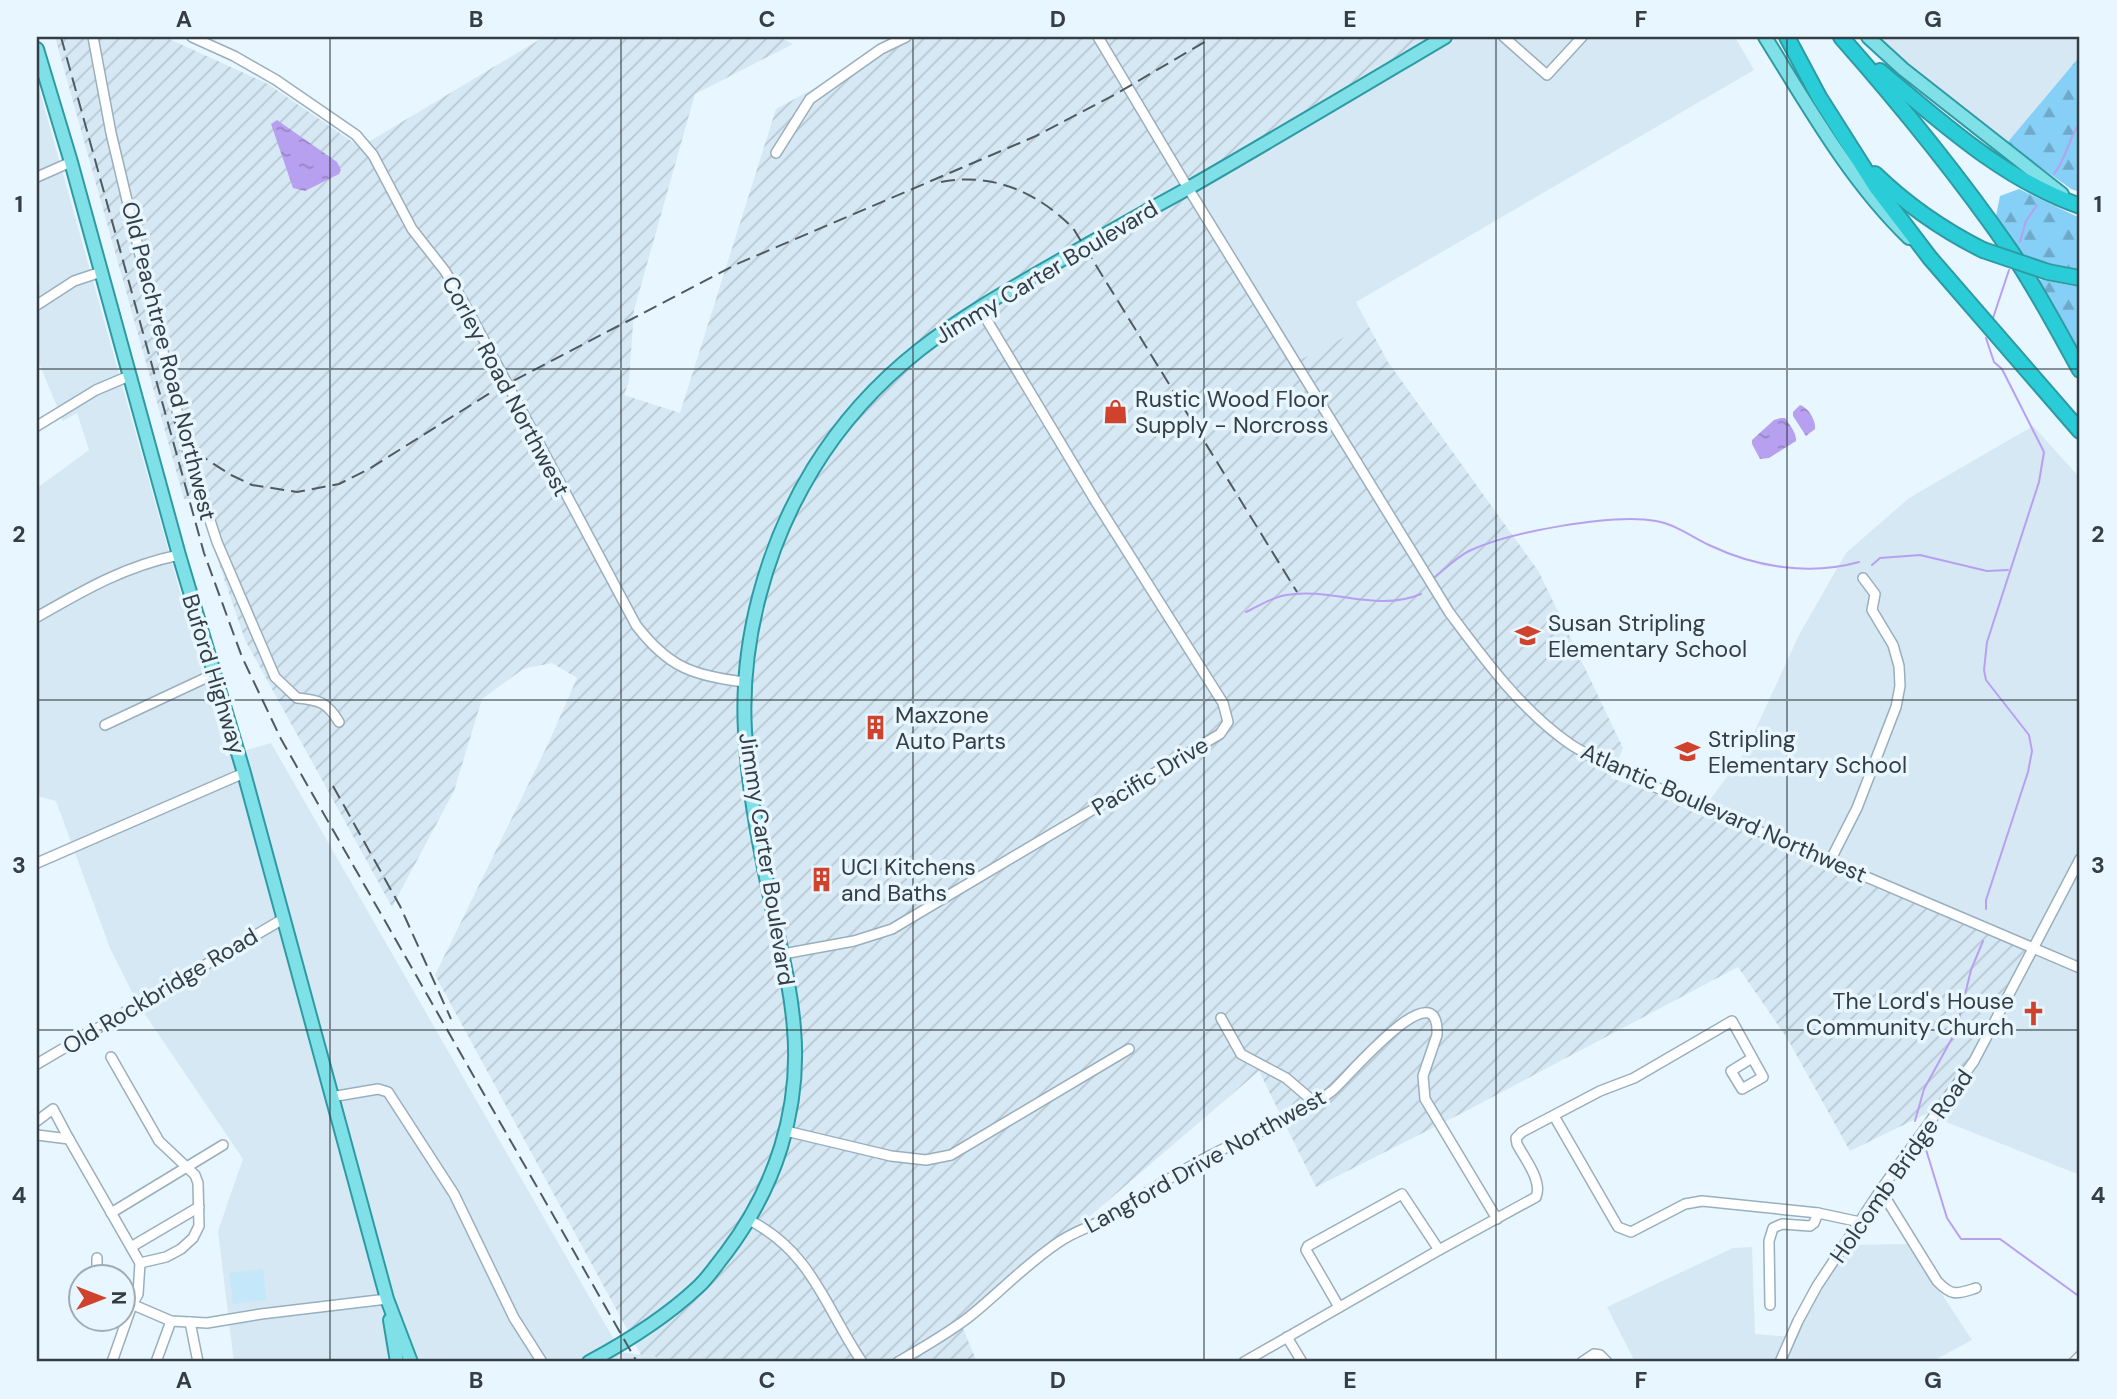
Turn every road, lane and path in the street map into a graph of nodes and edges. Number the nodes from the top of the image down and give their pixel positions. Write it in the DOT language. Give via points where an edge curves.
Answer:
graph roads {
  1 [pos="93,37"];
  2 [pos="192,37"];
  3 [pos="905,37"];
  4 [pos="1098,37"];
  5 [pos="1445,37"];
  6 [pos="1504,37"];
  7 [pos="1581,37"];
  8 [pos="1765,37"];
  9 [pos="1787,37"];
  10 [pos="1868,37"];
  11 [pos="1843,38"];
  12 [pos="38,54"];
  13 [pos="776,153"];
  14 [pos="1861,160"];
  15 [pos="71,162"];
  16 [pos="37,177"];
  17 [pos="1188,188"];
  18 [pos="2080,206"];
  19 [pos="1930,258"];
  20 [pos="101,272"];
  21 [pos="2080,278"];
  22 [pos="37,305"];
  23 [pos="979,307"];
  24 [pos="2080,370"];
  25 [pos="129,376"];
  26 [pos="37,426"];
  27 [pos="2080,431"];
  28 [pos="179,555"];
  29 [pos="1863,579"];
  30 [pos="37,617"];
  31 [pos="214,674"];
  32 [pos="746,682"];
  33 [pos="339,722"];
  34 [pos="104,725"];
  35 [pos="244,773"];
  36 [pos="2080,859"];
  37 [pos="1830,860"];
  38 [pos="37,863"];
  39 [pos="283,919"];
  40 [pos="2034,947"];
  41 [pos="783,954"];
  42 [pos="2080,968"];
  43 [pos="1221,1018"];
  44 [pos="1129,1049"];
  45 [pos="111,1057"];
  46 [pos="1752,1058"];
  47 [pos="37,1064"];
  48 [pos="331,1097"];
  49 [pos="1314,1102"];
  50 [pos="1554,1116"];
  51 [pos="37,1121"];
  52 [pos="786,1131"];
  53 [pos="37,1135"];
  54 [pos="69,1139"];
  55 [pos="223,1145"];
  56 [pos="187,1167"];
  57 [pos="1882,1188"];
  58 [pos="199,1208"];
  59 [pos="111,1213"];
  60 [pos="1818,1213"];
  61 [pos="1497,1219"];
  62 [pos="749,1220"];
  63 [pos="1860,1222"];
  64 [pos="131,1247"];
  65 [pos="1439,1250"];
  66 [pos="97,1258"];
  67 [pos="97,1262"];
  68 [pos="140,1264"];
  69 [pos="1976,1288"];
  70 [pos="136,1296"];
  71 [pos="387,1299"];
  72 [pos="1770,1305"];
  73 [pos="136,1307"];
  74 [pos="1339,1307"];
  75 [pos="171,1321"];
  76 [pos="190,1322"];
  77 [pos="120,1332"];
  78 [pos="1287,1337"];
  79 [pos="2080,1356"];
  80 [pos="112,1362"];
  81 [pos="156,1362"];
  82 [pos="198,1362"];
  83 [pos="397,1362"];
  84 [pos="411,1362"];
  85 [pos="542,1362"];
  86 [pos="589,1362"];
  87 [pos="862,1362"];
  88 [pos="898,1362"];
  89 [pos="1244,1362"];
  90 [pos="1302,1362"];
  91 [pos="1583,1362"];
  92 [pos="1607,1362"];
  93 [pos="1780,1362"];
  94 [pos="2074,1362"];
  1 -- 33 [label="street, Old Peachtree Road Northwest" via="158,337 206,513 275,677 297,698 312,698 330,707"];
  2 -- 32 [label="street, Corley Road Northwest" via="276,80 356,135 373,155 412,229 463,301 636,625 672,662 710,678"];
  3 -- 13 [label="street" via="810,99"];
  4 -- 17 [label="street"];
  5 -- 17 [label="main road, Jimmy Carter Boulevard"];
  6 -- 7 [label="street" via="1547,75"];
  8 -- 19 [label="main road" via="1884,215"];
  9 -- 14 [label="highway" via="1823,105"];
  10 -- 18 [label="main road" via="1961,116"];
  11 -- 18 [label="highway" via="1914,102 1978,149 2030,184"];
  11 -- 24 [label="highway" via="1973,198"];
  12 -- 15 [label="main road, Buford Highway"];
  14 -- 19 [label="highway"];
  14 -- 21 [label="highway, bridge" via="1912,206 1983,250"];
  15 -- 16 [label="street"];
  15 -- 20 [label="main road, Buford Highway"];
  17 -- 23 [label="main road, Jimmy Carter Boulevard"];
  17 -- 37 [label="street, Atlantic Boulevard Northwest" via="1449,612 1495,673 1539,718 1597,760"];
  19 -- 27 [label="highway"];
  20 -- 22 [label="street" via="74,281"];
  20 -- 25 [label="main road, Buford Highway"];
  23 -- 32 [label="main road, Jimmy Carter Boulevard" via="909,356 872,391 814,468 785,522 761,589"];
  23 -- 41 [label="street, Pacific Drive" via="1223,703 1228,722 1220,734 892,929"];
  25 -- 26 [label="street"];
  25 -- 28 [label="main road, Buford Highway"];
  28 -- 30 [label="street" via="128,569"];
  28 -- 31 [label="main road, Buford Highway"];
  29 -- 37 [label="street" via="1875,594 1872,610 1894,645 1900,686 1861,797"];
  31 -- 34 [label="street"];
  31 -- 35 [label="main road, Buford Highway"];
  32 -- 41 [label="main road, Jimmy Carter Boulevard" via="748,774"];
  35 -- 38 [label="street"];
  35 -- 39 [label="main road, Buford Highway"];
  36 -- 40 [label="street, Holcomb Bridge Road"];
  37 -- 40 [label="street, Atlantic Boulevard Northwest"];
  39 -- 47 [label="street, Old Rockbridge Road"];
  39 -- 48 [label="main road, Buford Highway"];
  40 -- 42 [label="street, Atlantic Boulevard Northwest"];
  40 -- 57 [label="street, Holcomb Bridge Road" via="1974,1061"];
  41 -- 52 [label="main road, Jimmy Carter Boulevard" via="795,1038"];
  43 -- 49 [label="street" via="1241,1054 1286,1078"];
  44 -- 52 [label="street" via="951,1155 926,1160 893,1156"];
  45 -- 56 [label="street" via="159,1141"];
  46 -- 50 [label="street" via="1732,1021 1634,1078"];
  48 -- 71 [label="main road, Buford Highway"];
  48 -- 85 [label="street" via="379,1089 388,1092 454,1194 514,1318"];
  49 -- 61 [label="street, Langford Drive Northwest" via="1341,1084 1406,1019 1430,1013 1436,1020 1437,1035 1423,1076 1425,1099"];
  49 -- 88 [label="street, Langford Drive Northwest" via="1280,1125 1181,1170 1063,1240 1019,1271 969,1317"];
  50 -- 60 [label="street" via="1618,1227 1625,1231 1702,1200"];
  50 -- 61 [label="street" via="1516,1138 1538,1183 1536,1197"];
  51 -- 54 [label="street" via="53,1109"];
  52 -- 62 [label="main road, Jimmy Carter Boulevard" via="776,1165"];
  53 -- 54 [label="street"];
  54 -- 59 [label="street"];
  55 -- 56 [label="street"];
  56 -- 58 [label="street" via="195,1175"];
  56 -- 59 [label="street"];
  57 -- 63 [label="street, Holcomb Bridge Road"];
  57 -- 69 [label="street" via="1946,1291 1957,1294"];
  58 -- 64 [label="street"];
  58 -- 68 [label="street" via="199,1226 187,1244 166,1257"];
  59 -- 64 [label="street"];
  60 -- 63 [label="street"];
  60 -- 72 [label="street" via="1810,1226 1782,1224 1773,1228"];
  61 -- 65 [label="street"];
  62 -- 86 [label="main road, Jimmy Carter Boulevard" via="698,1287 647,1328"];
  62 -- 87 [label="street" via="780,1238 806,1266"];
  63 -- 93 [label="street, Holcomb Bridge Road" via="1804,1309"];
  64 -- 68 [label="street"];
  65 -- 74 [label="street"];
  65 -- 74 [label="street" via="1402,1194 1308,1246 1306,1250"];
  66 -- 67 [label="street"];
  68 -- 70 [label="street"];
  71 -- 76 [label="street"];
  71 -- 83 [label="main road, Buford Highway"];
  71 -- 84 [label="main road, Buford Highway"];
  73 -- 75 [label="street"];
  74 -- 78 [label="street"];
  75 -- 76 [label="street"];
  75 -- 81 [label="street"];
  76 -- 82 [label="street"];
  77 -- 80 [label="street"];
  78 -- 89 [label="street"];
  78 -- 90 [label="street"];
  79 -- 94 [label="street"];
  91 -- 92 [label="street" via="1596,1354"];
}
